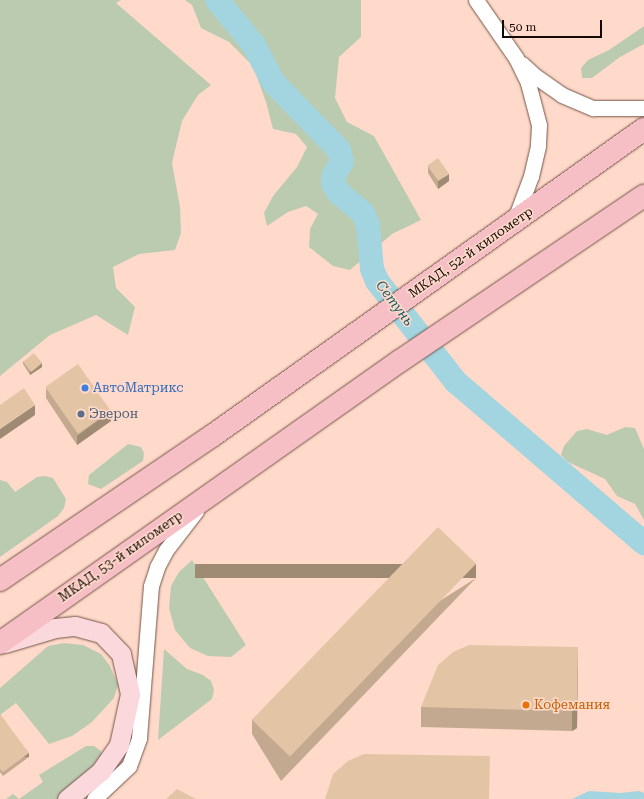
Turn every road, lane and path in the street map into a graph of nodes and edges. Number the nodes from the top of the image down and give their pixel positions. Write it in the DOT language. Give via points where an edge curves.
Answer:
graph roads {
  1 [pos="476,0"];
  2 [pos="516,58"];
  3 [pos="644,108"];
  4 [pos="644,129"];
  5 [pos="644,196"];
  6 [pos="514,222"];
  7 [pos="206,497"];
  8 [pos="0,580"];
  9 [pos="0,644"];
  10 [pos="67,799"];
  11 [pos="94,799"];
  1 -- 2 [label="street"];
  2 -- 3 [label="street" via="535,76 562,95 593,108"];
  2 -- 6 [label="street" via="528,83 539,125 538,146 531,176"];
  4 -- 6 [label="highway, МКАД, 52-й километр"];
  5 -- 7 [label="highway, МКАД, 53-й километр" via="452,324"];
  6 -- 8 [label="highway, МКАД, 52-й километр" via="219,431"];
  7 -- 9 [label="highway, МКАД, 53-й километр"];
  7 -- 11 [label="street" via="166,550 157,567 151,586 139,738 129,766"];
  9 -- 10 [label="main road" via="55,628 75,626 101,633 121,654 130,694 119,746 100,771"];
}
